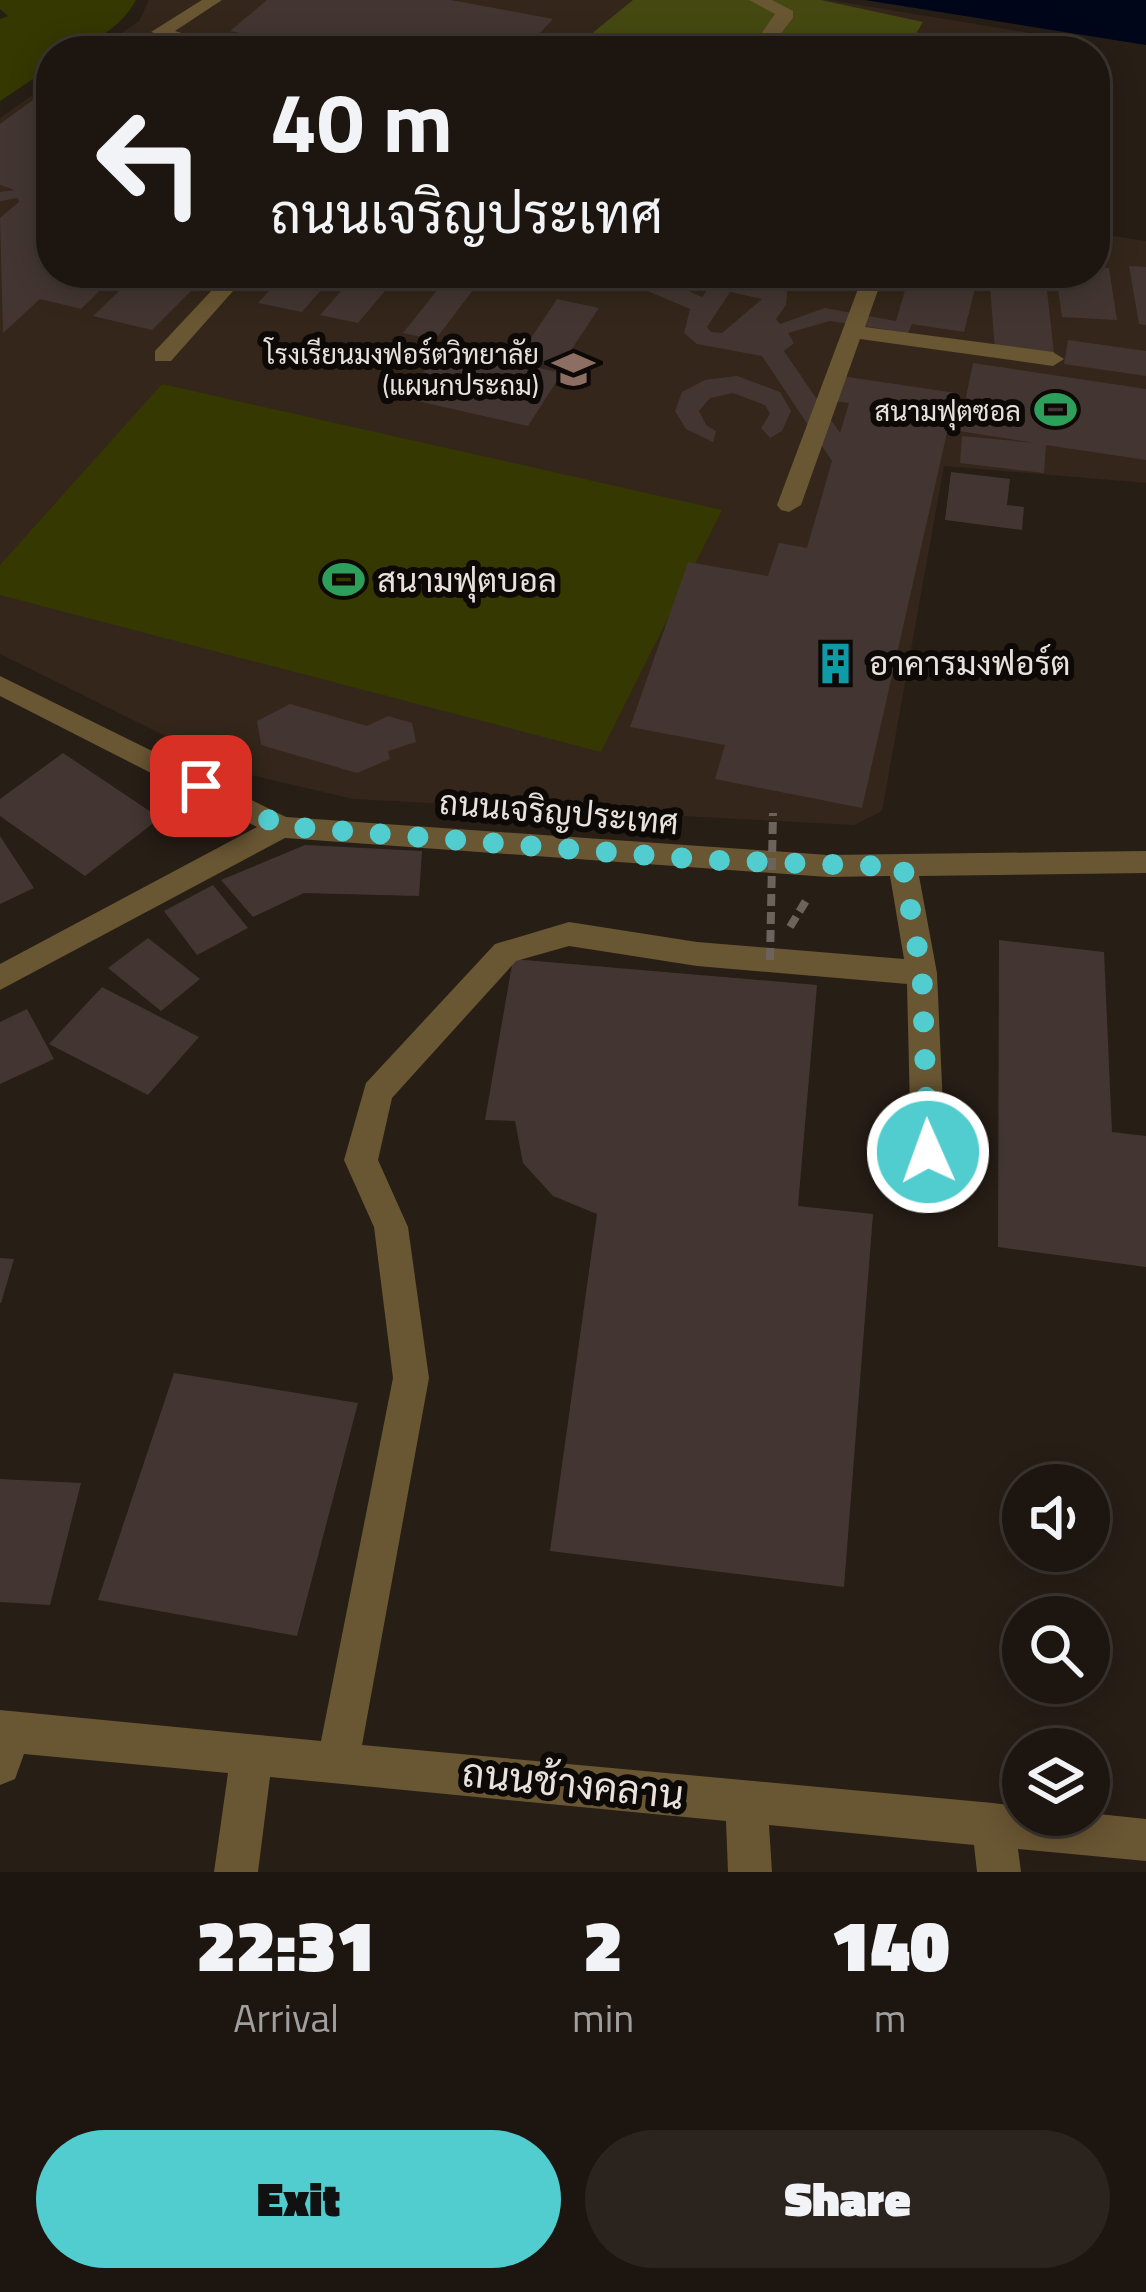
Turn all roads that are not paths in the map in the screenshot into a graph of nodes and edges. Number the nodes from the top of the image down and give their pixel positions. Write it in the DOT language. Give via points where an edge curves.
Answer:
graph roads {
  1 [pos="214,0"];
  2 [pos="757,0"];
  3 [pos="175,36"];
  4 [pos="770,36"];
  5 [pos="225,288"];
  6 [pos="869,288"];
  7 [pos="853,332"];
  8 [pos="163,356"];
  9 [pos="1053,359"];
  10 [pos="789,505"];
  11 [pos="0,685"];
  12 [pos="281,826"];
  13 [pos="1146,862"];
  14 [pos="903,867"];
  15 [pos="922,974"];
  16 [pos="0,978"];
  17 [pos="928,1152"];
  18 [pos="3,1742"];
  19 [pos="252,1753"];
  20 [pos="338,1760"];
  21 [pos="746,1800"];
  22 [pos="992,1824"];
  23 [pos="1146,1840"];
  24 [pos="236,1872"];
  25 [pos="750,1872"];
  26 [pos="999,1872"];
  1 -- 3 [label="street" via="160,32"];
  2 -- 4 [label="street" via="784,10"];
  5 -- 8 [label="street"];
  6 -- 7 [label="street"];
  7 -- 9 [label="street"];
  7 -- 10 [label="street"];
  11 -- 12 [label="street, ถนนเจริญประเทศ"];
  12 -- 14 [label="street, ถนนเจริญประเทศ"];
  12 -- 16 [label="street"];
  13 -- 14 [label="street, ถนนเจริญประเทศ"];
  14 -- 15 [label="street"];
  15 -- 17 [label="street"];
  15 -- 20 [label="street" via="569,934 506,952 377,1092 361,1160 392,1227 411,1378"];
  18 -- 19 [label="street, ถนนช้างคลาน"];
  19 -- 20 [label="street, ถนนช้างคลาน"];
  19 -- 24 [label="street"];
  20 -- 21 [label="street, ถนนช้างคลาน"];
  21 -- 22 [label="street, ถนนช้างคลาน"];
  21 -- 25 [label="street"];
  22 -- 23 [label="street, ถนนช้างคลาน"];
  22 -- 26 [label="street"];
}
